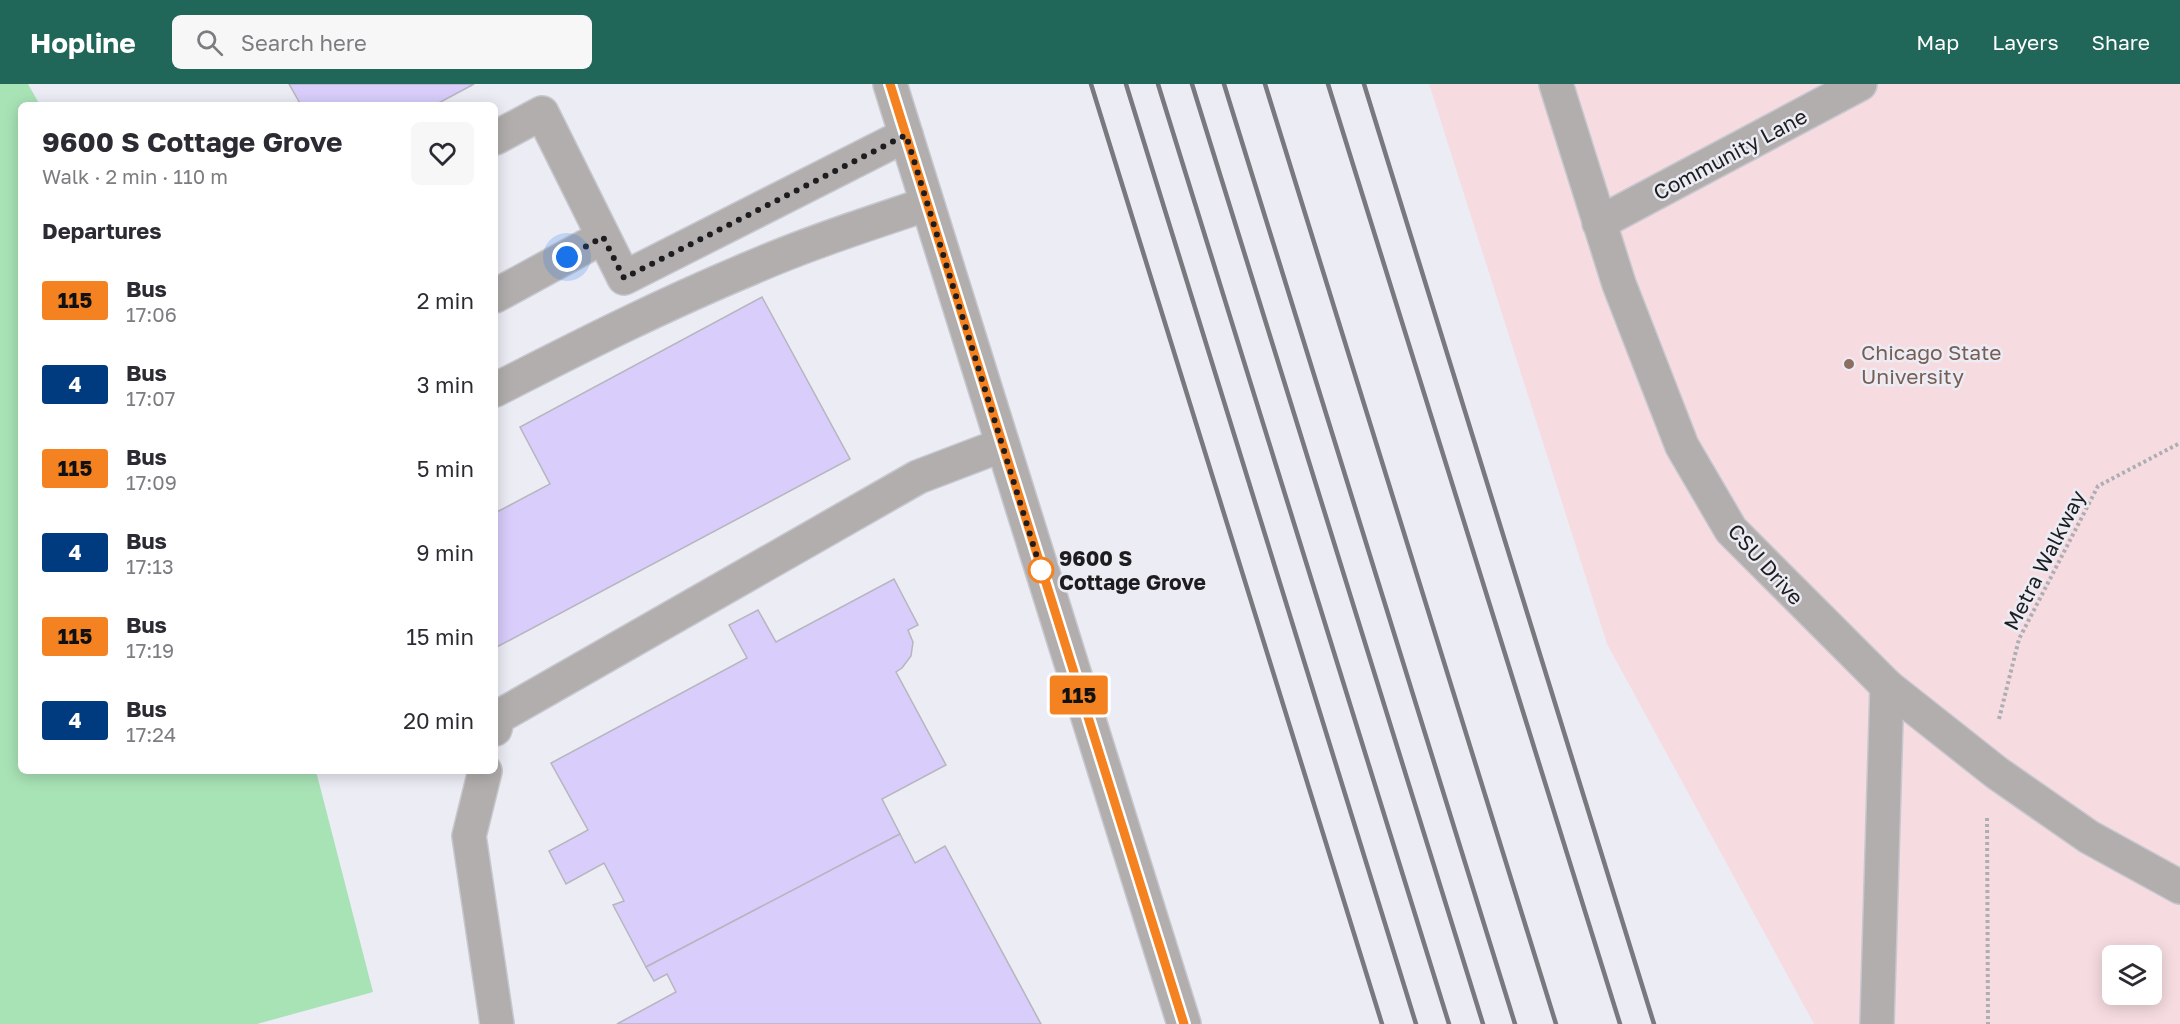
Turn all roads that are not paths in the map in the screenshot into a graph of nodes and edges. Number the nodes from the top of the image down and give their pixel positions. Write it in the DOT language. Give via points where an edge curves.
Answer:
graph roads {
  1 [pos="890,84"];
  2 [pos="1556,84"];
  3 [pos="1860,84"];
  4 [pos="906,135"];
  5 [pos="498,136"];
  6 [pos="927,204"];
  7 [pos="1599,223"];
  8 [pos="603,237"];
  9 [pos="498,294"];
  10 [pos="498,388"];
  11 [pos="1002,446"];
  12 [pos="1887,686"];
  13 [pos="498,717"];
  14 [pos="484,774"];
  15 [pos="2180,887"];
  16 [pos="497,1024"];
  17 [pos="1184,1024"];
  18 [pos="1877,1024"];
  1 -- 4 [label="street"];
  2 -- 7 [label="street, CSU Drive"];
  3 -- 7 [label="street, Community Lane"];
  4 -- 6 [label="street"];
  4 -- 8 [label="street" via="624,278"];
  5 -- 8 [label="street" via="542,113"];
  6 -- 10 [label="street" via="751,268 618,328"];
  6 -- 11 [label="street"];
  7 -- 12 [label="street, CSU Drive" via="1682,446 1731,530"];
  8 -- 9 [label="street"];
  11 -- 13 [label="street" via="918,477"];
  11 -- 17 [label="street"];
  12 -- 15 [label="street, CSU Drive" via="1987,766 2090,837"];
  12 -- 18 [label="street"];
  14 -- 16 [label="street" via="469,836"];
}
